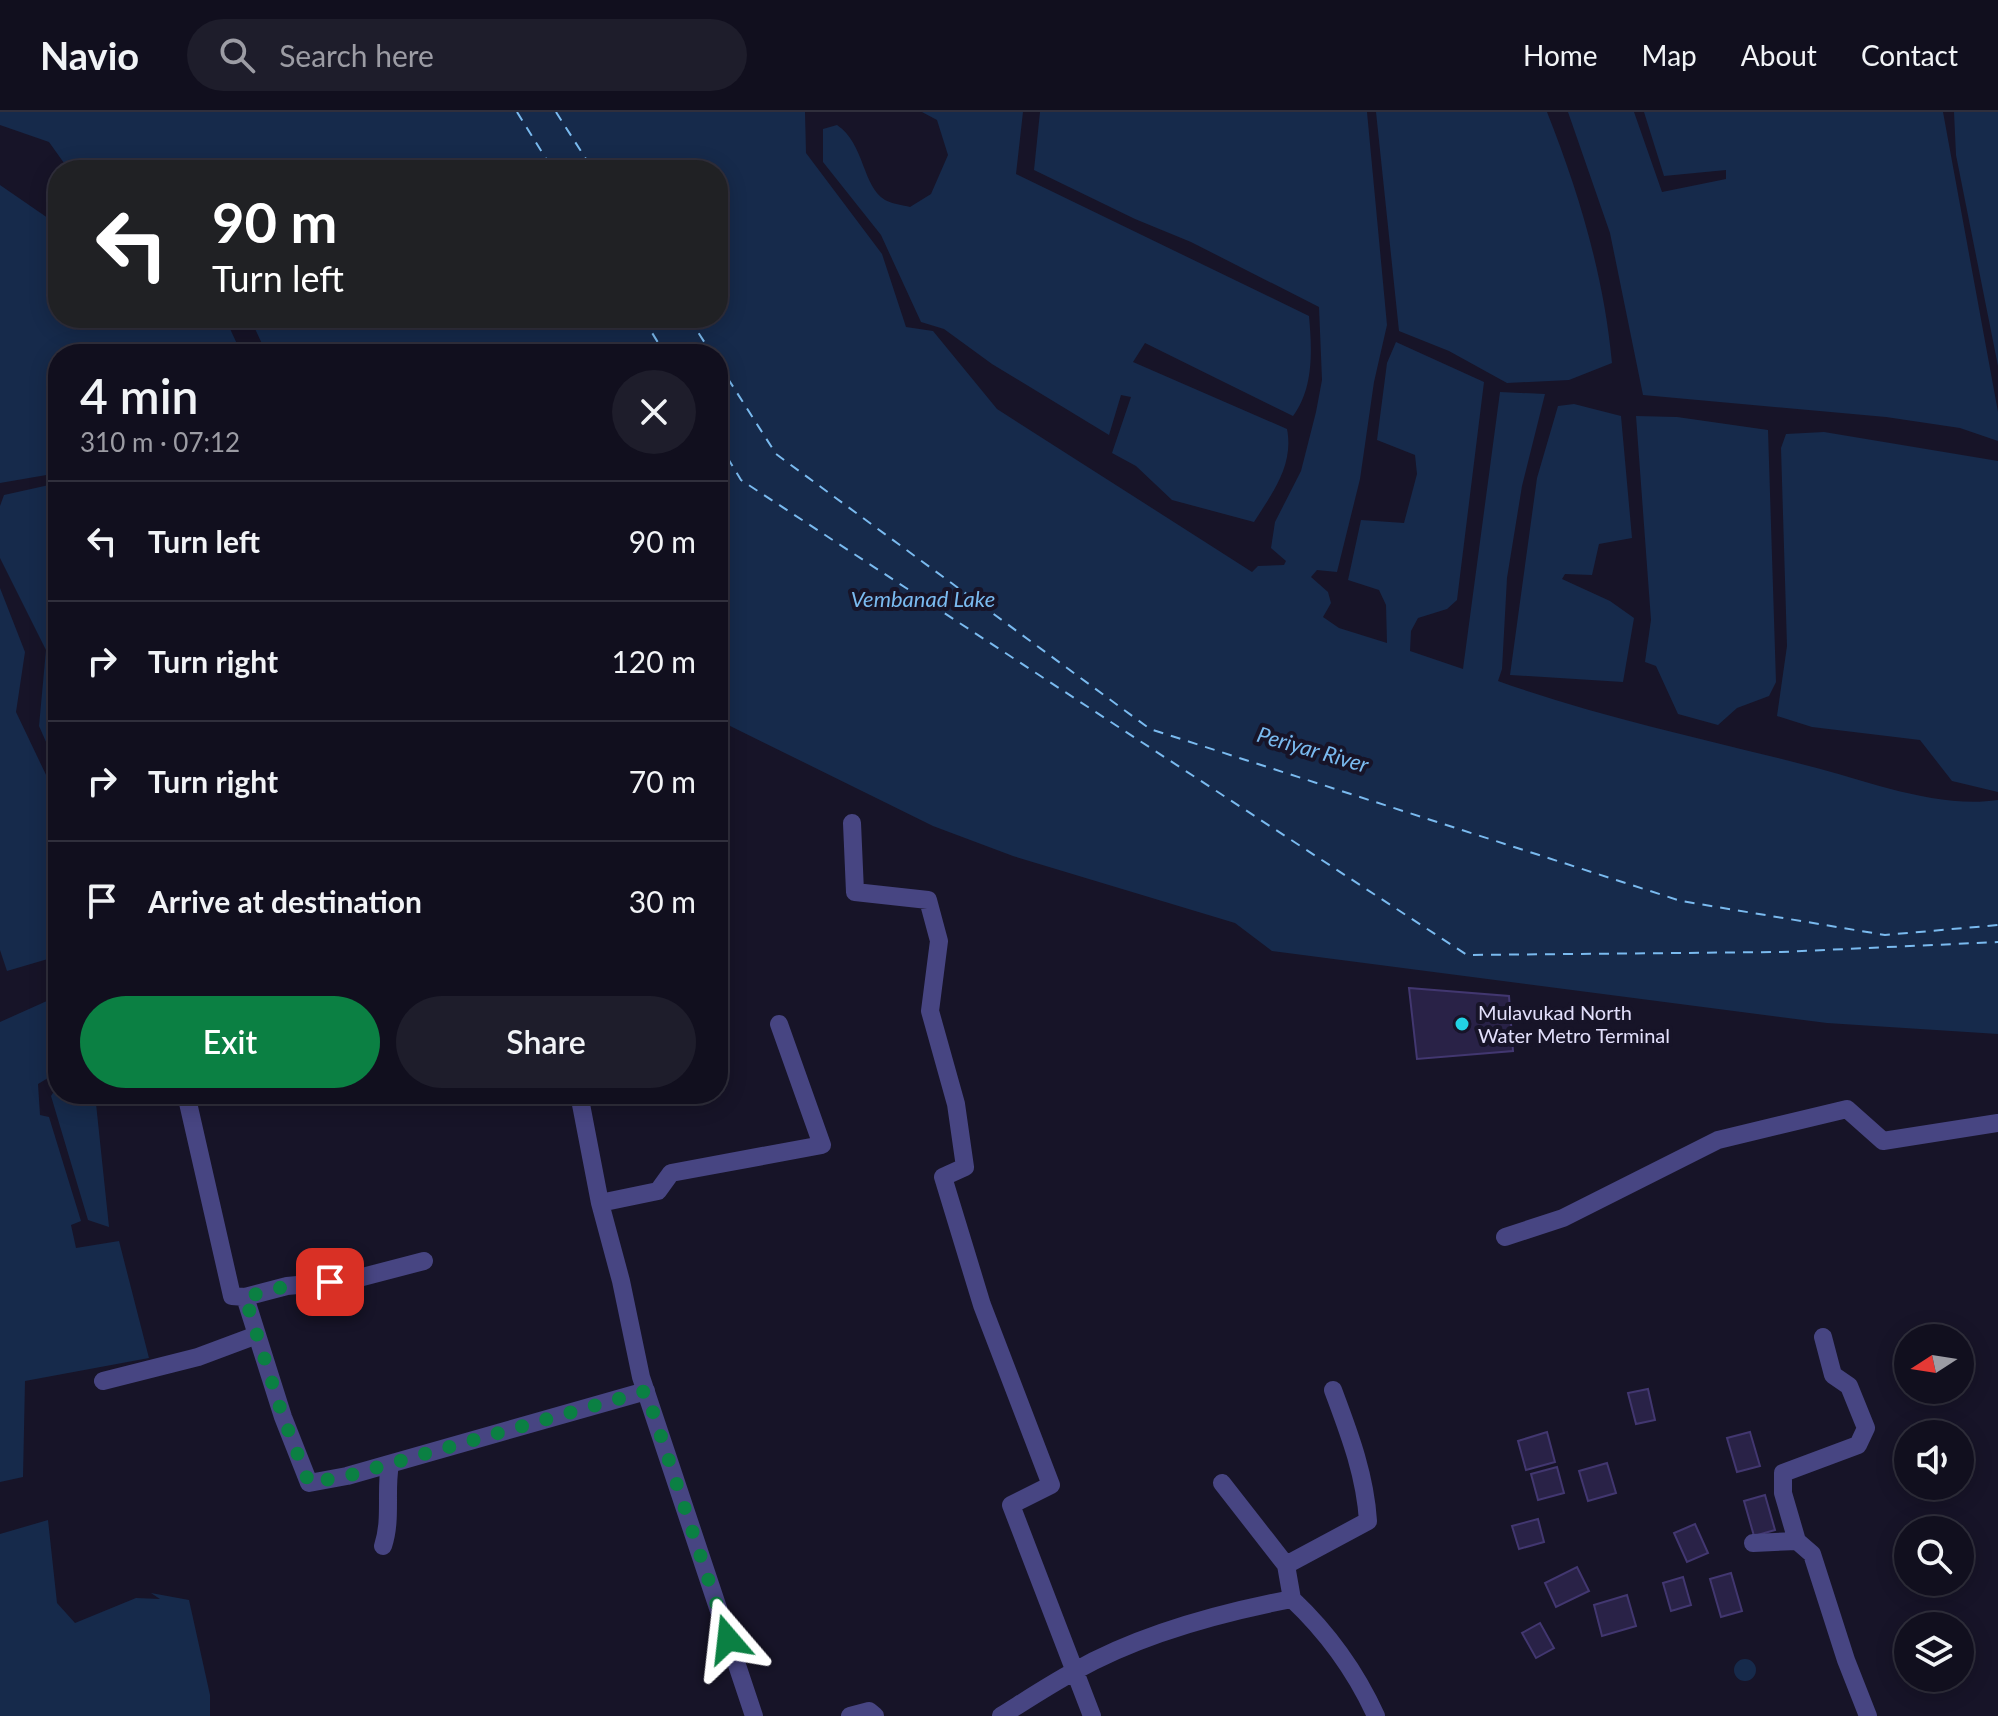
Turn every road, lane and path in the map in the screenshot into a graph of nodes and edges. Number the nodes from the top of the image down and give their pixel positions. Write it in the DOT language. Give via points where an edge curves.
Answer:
graph roads {
  1 [pos="852,823"];
  2 [pos="779,1024"];
  3 [pos="188,1104"];
  4 [pos="581,1104"];
  5 [pos="1998,1123"];
  6 [pos="600,1203"];
  7 [pos="1505,1237"];
  8 [pos="424,1261"];
  9 [pos="245,1297"];
  10 [pos="257,1335"];
  11 [pos="1823,1337"];
  12 [pos="103,1381"];
  13 [pos="1333,1390"];
  14 [pos="646,1391"];
  15 [pos="390,1464"];
  16 [pos="1222,1483"];
  17 [pos="1797,1541"];
  18 [pos="1753,1543"];
  19 [pos="383,1546"];
  20 [pos="1286,1565"];
  21 [pos="1292,1599"];
  22 [pos="1075,1670"];
  23 [pos="754,1716"];
  24 [pos="850,1716"];
  25 [pos="875,1716"];
  26 [pos="1001,1716"];
  27 [pos="1092,1716"];
  28 [pos="1376,1716"];
  29 [pos="1868,1716"];
  1 -- 22 [label="street" via="855,892 928,900 939,941 930,1011 956,1104 965,1167 943,1177 982,1305 1051,1485 1011,1505"];
  2 -- 6 [label="street" via="822,1145 671,1173 658,1191"];
  3 -- 9 [label="street" via="225,1274 232,1296"];
  4 -- 6 [label="street"];
  5 -- 7 [label="street" via="1883,1141 1847,1109 1718,1140 1563,1218"];
  6 -- 14 [label="street"];
  8 -- 9 [label="street" via="351,1280 287,1286"];
  9 -- 10 [label="street"];
  10 -- 12 [label="street" via="198,1357"];
  10 -- 15 [label="street" via="309,1483"];
  11 -- 17 [label="street" via="1833,1375 1849,1386 1866,1428 1858,1445 1783,1473 1783,1493"];
  13 -- 20 [label="street" via="1356,1452 1368,1521"];
  14 -- 15 [label="street"];
  14 -- 23 [label="street"];
  15 -- 19 [label="street" via="385,1489 389,1529"];
  16 -- 20 [label="street"];
  17 -- 18 [label="street"];
  17 -- 29 [label="street" via="1812,1554"];
  20 -- 21 [label="street"];
  21 -- 22 [label="street" via="1223,1614"];
  21 -- 28 [label="street" via="1318,1623"];
  22 -- 26 [label="street"];
  22 -- 27 [label="street"];
  24 -- 25 [label="street" via="869,1711"];
}
